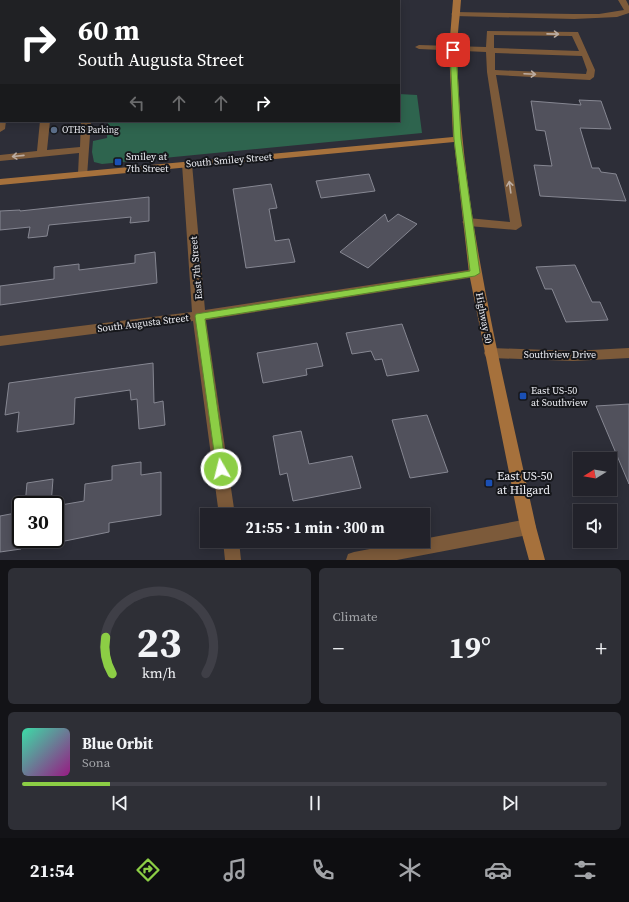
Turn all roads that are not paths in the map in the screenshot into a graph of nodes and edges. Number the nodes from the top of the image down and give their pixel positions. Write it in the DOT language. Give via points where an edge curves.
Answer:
graph roads {
  1 [pos="457,0"];
  2 [pos="622,0"];
  3 [pos="455,14"];
  4 [pos="419,47"];
  5 [pos="453,50"];
  6 [pos="489,51"];
  7 [pos="585,54"];
  8 [pos="491,72"];
  9 [pos="46,122"];
  10 [pos="86,122"];
  11 [pos="458,139"];
  12 [pos="84,149"];
  13 [pos="42,154"];
  14 [pos="0,158"];
  15 [pos="187,164"];
  16 [pos="83,174"];
  17 [pos="0,182"];
  18 [pos="468,222"];
  19 [pos="475,273"];
  20 [pos="200,316"];
  21 [pos="0,341"];
  22 [pos="491,353"];
  23 [pos="629,353"];
  24 [pos="226,508"];
  25 [pos="528,526"];
  26 [pos="232,548"];
  27 [pos="233,560"];
  28 [pos="354,560"];
  29 [pos="537,560"];
  1 -- 3 [label="main road, Highway 50"];
  2 -- 3 [label="street" via="628,11 624,14"];
  3 -- 5 [label="main road, Highway 50"];
  4 -- 5 [label="street"];
  5 -- 6 [label="street"];
  5 -- 11 [label="main road, Highway 50"];
  6 -- 7 [label="street"];
  6 -- 7 [label="street, one-way" via="490,33 575,34"];
  6 -- 8 [label="street"];
  8 -- 7 [label="street, one-way" via="590,76 591,70"];
  18 -- 8 [label="street, one-way" via="516,226"];
  9 -- 13 [label="street"];
  10 -- 12 [label="street"];
  11 -- 15 [label="main road, South Smiley Street"];
  11 -- 18 [label="main road, Highway 50"];
  12 -- 13 [label="street"];
  12 -- 16 [label="street"];
  13 -- 14 [label="street, one-way"];
  15 -- 16 [label="main road, South Smiley Street"];
  15 -- 20 [label="street, East 7th Street"];
  16 -- 17 [label="main road, South Smiley Street"];
  18 -- 19 [label="main road, Highway 50"];
  19 -- 20 [label="street, South Augusta Street"];
  19 -- 22 [label="main road, Highway 50"];
  20 -- 21 [label="street, South Augusta Street"];
  20 -- 24 [label="street, East 7th Street"];
  22 -- 23 [label="street, Southview Drive" via="573,356"];
  22 -- 25 [label="main road, Highway 50"];
  25 -- 28 [label="street"];
  25 -- 29 [label="main road, Highway 50"];
  26 -- 27 [label="street"];
}
